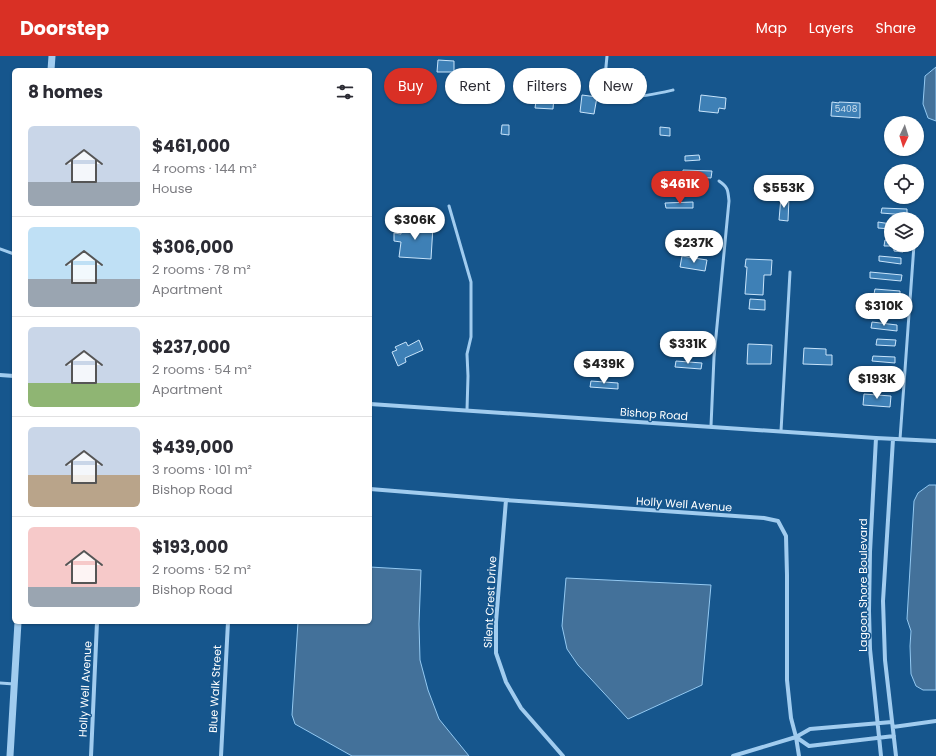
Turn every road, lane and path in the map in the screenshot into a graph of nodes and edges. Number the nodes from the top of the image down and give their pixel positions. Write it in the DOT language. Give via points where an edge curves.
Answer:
graph roads {
  1 [pos="52,56"];
  2 [pos="607,56"];
  3 [pos="51,68"];
  4 [pos="673,90"];
  5 [pos="719,181"];
  6 [pos="449,206"];
  7 [pos="0,249"];
  8 [pos="913,252"];
  9 [pos="12,253"];
  10 [pos="790,272"];
  11 [pos="0,375"];
  12 [pos="12,376"];
  13 [pos="372,404"];
  14 [pos="467,410"];
  15 [pos="710,426"];
  16 [pos="782,431"];
  17 [pos="876,438"];
  18 [pos="893,439"];
  19 [pos="900,439"];
  20 [pos="936,441"];
  21 [pos="372,490"];
  22 [pos="506,500"];
  23 [pos="18,624"];
  24 [pos="97,624"];
  25 [pos="228,624"];
  26 [pos="0,683"];
  27 [pos="14,684"];
  28 [pos="936,722"];
  29 [pos="878,723"];
  30 [pos="892,724"];
  31 [pos="894,736"];
  32 [pos="796,737"];
  33 [pos="879,737"];
  34 [pos="10,756"];
  35 [pos="91,756"];
  36 [pos="221,756"];
  37 [pos="563,756"];
  38 [pos="733,756"];
  39 [pos="799,756"];
  40 [pos="881,756"];
  41 [pos="896,756"];
  1 -- 3 [label="street"];
  2 -- 4 [label="lane" via="605,77 606,87 610,92 620,97 633,97"];
  5 -- 15 [label="lane" via="728,191 729,201"];
  6 -- 14 [label="lane" via="471,282 472,337 467,354"];
  7 -- 9 [label="lane"];
  8 -- 19 [label="lane"];
  10 -- 16 [label="lane"];
  11 -- 12 [label="street"];
  13 -- 14 [label="street, Bishop Road"];
  14 -- 15 [label="street, Bishop Road"];
  15 -- 16 [label="street, Bishop Road"];
  16 -- 17 [label="street, Bishop Road"];
  17 -- 18 [label="street, Bishop Road"];
  17 -- 29 [label="street, Lagoon Shore Boulevard" via="869,611 870,649"];
  18 -- 19 [label="street, Bishop Road"];
  18 -- 30 [label="street, Lagoon Shore Boulevard" via="883,601 885,660"];
  19 -- 20 [label="street, Bishop Road"];
  21 -- 22 [label="street, Holly Well Avenue"];
  22 -- 32 [label="street, Holly Well Avenue" via="764,518 778,522 786,536 787,680"];
  22 -- 37 [label="street, Silent Crest Drive" via="496,622 496,653 506,682 521,708"];
  23 -- 27 [label="street"];
  24 -- 35 [label="street, Holly Well Avenue"];
  25 -- 36 [label="street, Blue Walk Street"];
  26 -- 27 [label="lane"];
  27 -- 34 [label="street"];
  28 -- 30 [label="street"];
  29 -- 30 [label="street"];
  29 -- 32 [label="street" via="810,729"];
  29 -- 33 [label="street, Lagoon Shore Boulevard"];
  30 -- 31 [label="street, Lagoon Shore Boulevard"];
  31 -- 33 [label="street"];
  31 -- 41 [label="street, Lagoon Shore Boulevard"];
  32 -- 33 [label="street" via="809,746"];
  32 -- 38 [label="street"];
  32 -- 39 [label="street"];
  33 -- 40 [label="street, Lagoon Shore Boulevard"];
}
